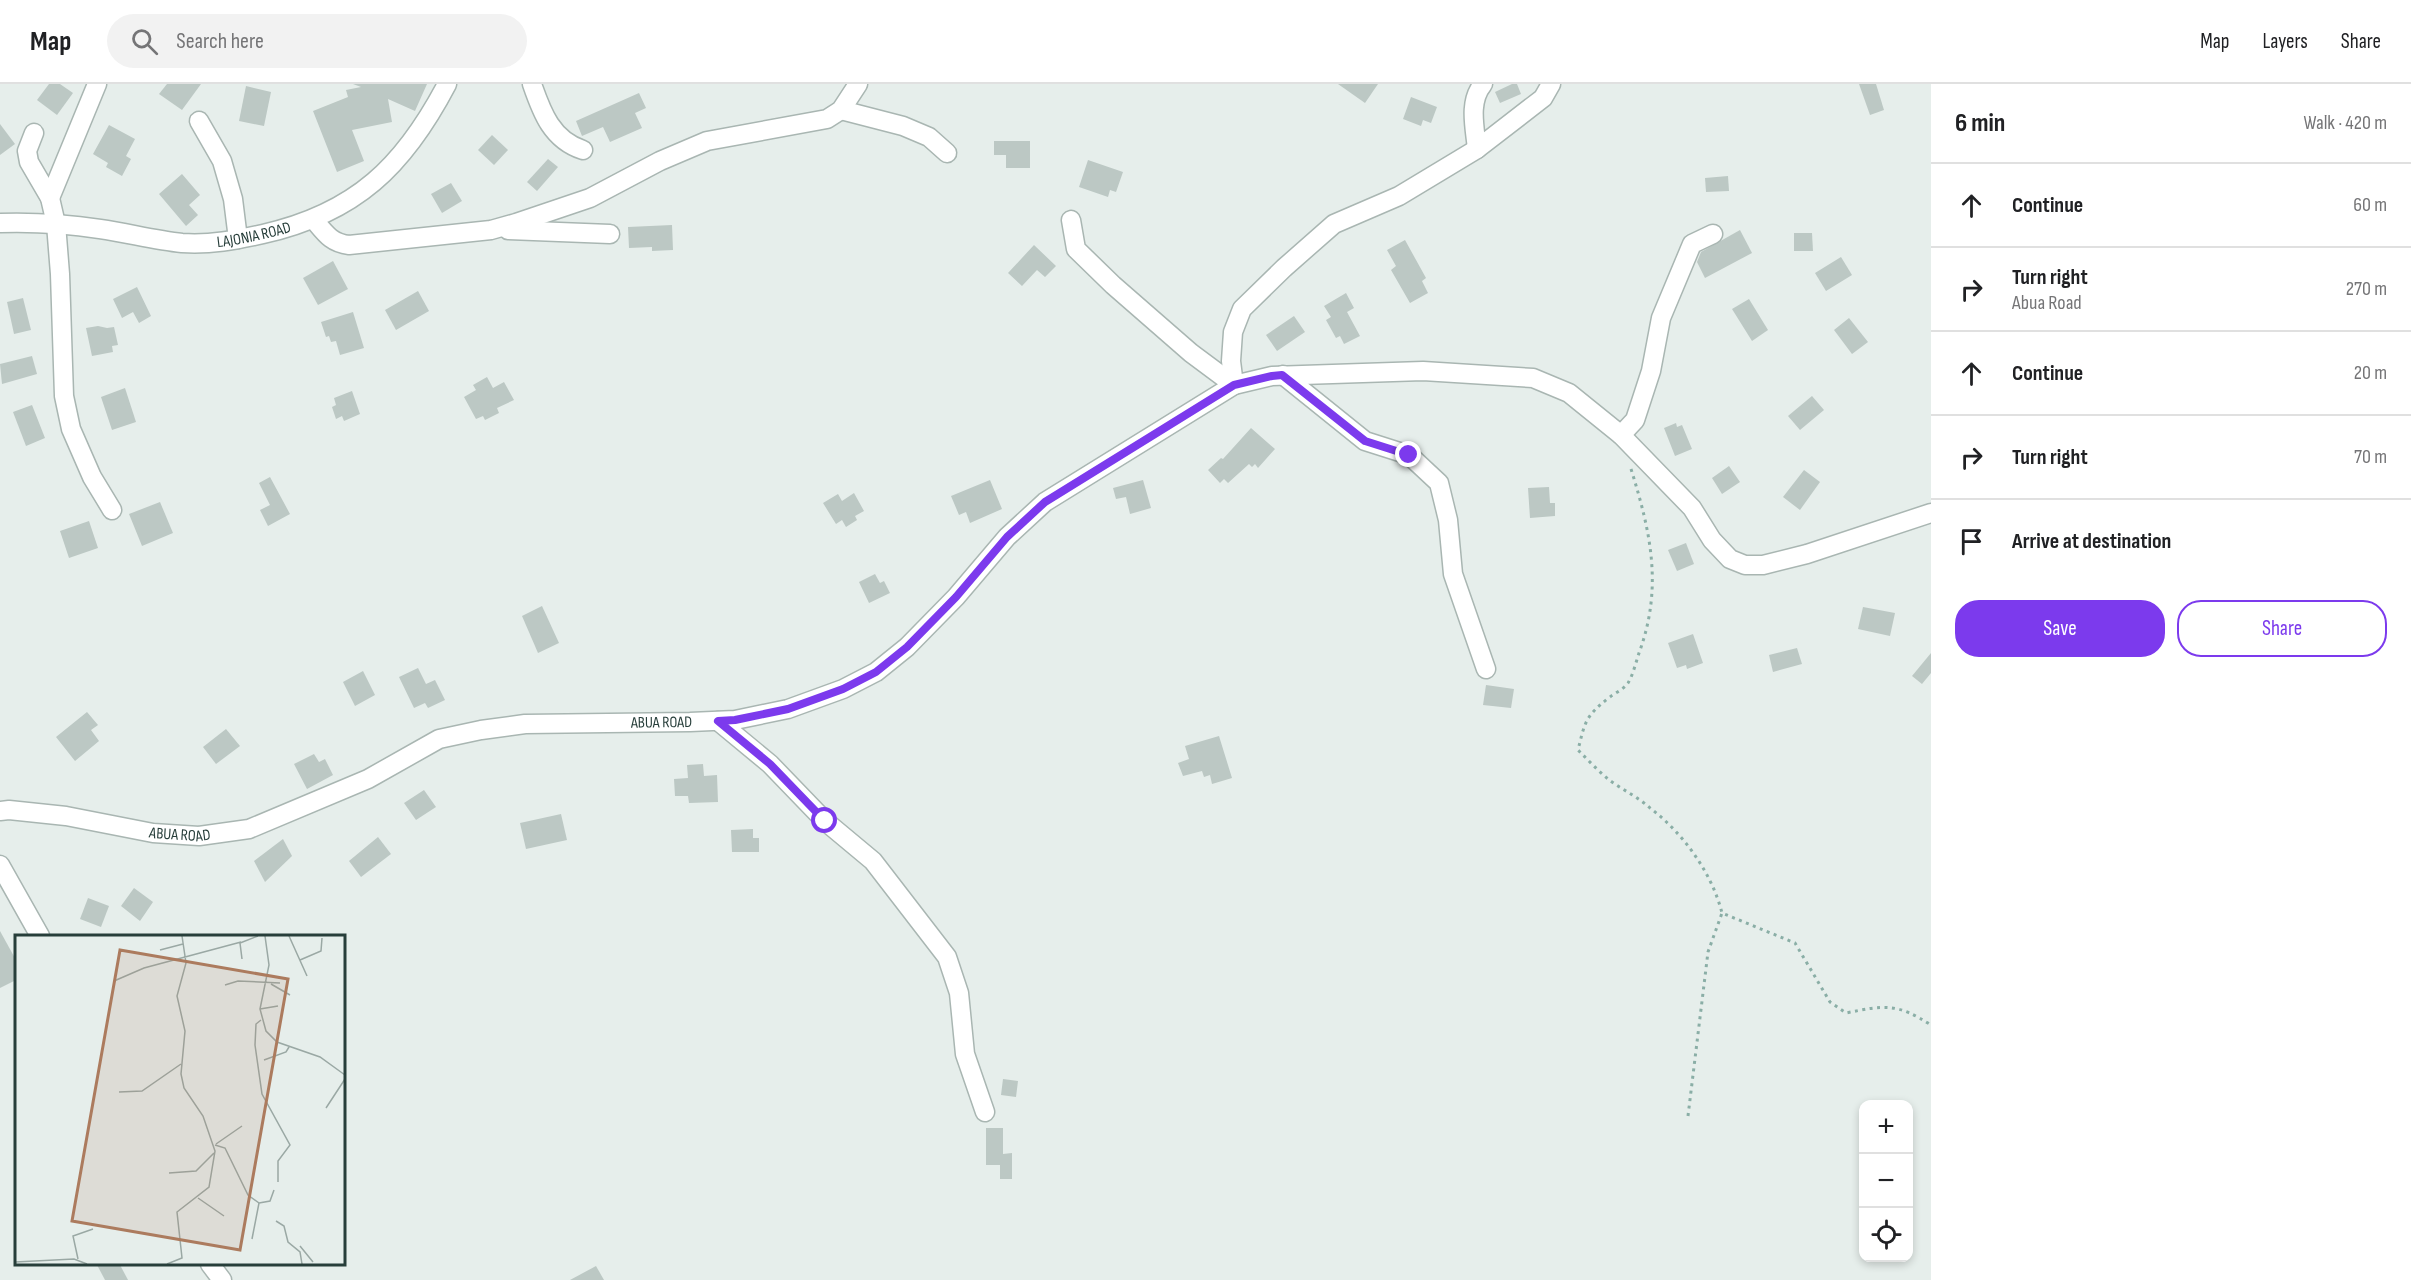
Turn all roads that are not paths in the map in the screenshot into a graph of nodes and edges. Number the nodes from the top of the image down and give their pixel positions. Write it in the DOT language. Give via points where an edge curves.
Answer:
graph roads {
  1 [pos="97,84"];
  2 [pos="447,84"];
  3 [pos="532,84"];
  4 [pos="858,84"];
  5 [pos="1483,84"];
  6 [pos="1551,84"];
  7 [pos="841,110"];
  8 [pos="199,121"];
  9 [pos="34,133"];
  10 [pos="1477,149"];
  11 [pos="583,150"];
  12 [pos="947,153"];
  13 [pos="50,198"];
  14 [pos="314,219"];
  15 [pos="1071,220"];
  16 [pos="0,223"];
  17 [pos="56,224"];
  18 [pos="491,230"];
  19 [pos="610,234"];
  20 [pos="1713,234"];
  21 [pos="238,239"];
  22 [pos="1282,375"];
  23 [pos="1234,385"];
  24 [pos="1621,435"];
  25 [pos="112,510"];
  26 [pos="1931,513"];
  27 [pos="1486,669"];
  28 [pos="718,721"];
  29 [pos="0,812"];
  30 [pos="0,864"];
  31 [pos="39,935"];
  32 [pos="985,1112"];
  33 [pos="211,1265"];
  34 [pos="222,1280"];
  1 -- 13 [label="street"];
  2 -- 14 [label="street, LAJONIA ROAD" via="430,116 383,174 337,209"];
  3 -- 11 [label="street" via="549,125 571,146"];
  4 -- 7 [label="street"];
  5 -- 10 [label="street" via="1475,99"];
  6 -- 10 [label="street" via="1544,98"];
  7 -- 12 [label="street" via="903,126 928,137"];
  7 -- 18 [label="street" via="817,122 707,141 590,198"];
  8 -- 21 [label="street" via="222,161"];
  9 -- 13 [label="street" via="27,150 28,162"];
  10 -- 23 [label="street" via="1399,196 1334,224 1284,268 1242,309 1233,332"];
  13 -- 17 [label="street"];
  14 -- 18 [label="street" via="330,239 349,245"];
  14 -- 21 [label="street, LAJONIA ROAD"];
  15 -- 23 [label="street" via="1076,249 1148,316"];
  16 -- 17 [label="street, LAJONIA ROAD"];
  17 -- 21 [label="street, LAJONIA ROAD" via="202,244"];
  17 -- 25 [label="street" via="64,396 71,429"];
  18 -- 19 [label="street"];
  20 -- 24 [label="street" via="1692,244 1660,318 1651,371 1635,420"];
  22 -- 23 [label="street, ABUA ROAD"];
  22 -- 24 [label="street, ABUA ROAD" via="1423,371 1533,378 1569,393"];
  22 -- 27 [label="street" via="1365,441 1409,455 1439,483 1448,520 1453,574"];
  23 -- 28 [label="street, ABUA ROAD" via="1045,502 1007,537 907,647 876,672 788,709"];
  24 -- 26 [label="street, ABUA ROAD" via="1692,508 1712,540 1730,559 1745,565 1763,565 1807,554"];
  28 -- 29 [label="street, ABUA ROAD" via="525,724 481,730 439,740 368,779 249,829 199,836 153,833 66,816"];
  28 -- 32 [label="street" via="873,861 947,957 959,993 965,1054"];
  30 -- 31 [label="street"];
  33 -- 34 [label="street"];
}
